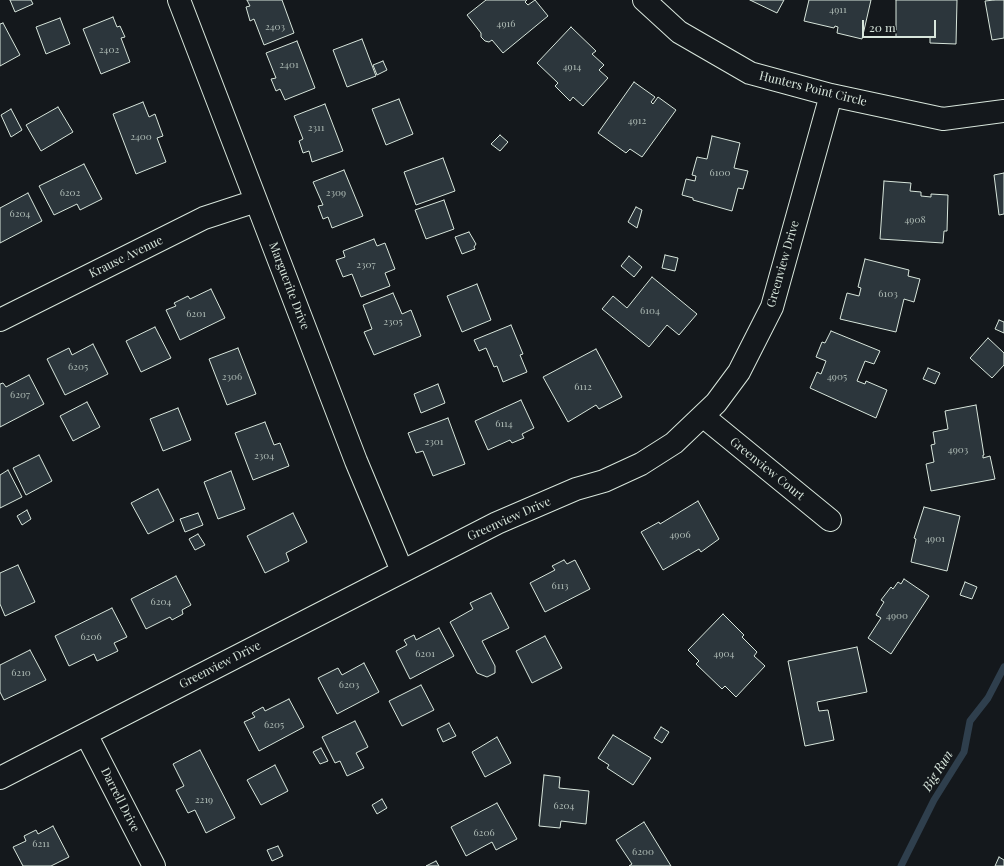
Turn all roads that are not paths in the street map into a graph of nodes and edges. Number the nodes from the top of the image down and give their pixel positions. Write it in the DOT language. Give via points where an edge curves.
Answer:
graph roads {
  1 [pos="179,0"];
  2 [pos="644,0"];
  3 [pos="831,95"];
  4 [pos="1004,111"];
  5 [pos="256,201"];
  6 [pos="0,320"];
  7 [pos="704,417"];
  8 [pos="830,520"];
  9 [pos="402,571"];
  10 [pos="86,734"];
  11 [pos="0,778"];
  12 [pos="154,866"];
  1 -- 5 [label="street, Marguerite Drive"];
  2 -- 3 [label="street, Hunters Point Circle" via="679,32 750,73"];
  3 -- 4 [label="street, Hunters Point Circle" via="943,119"];
  3 -- 7 [label="street, Greenview Drive" via="772,307 739,372"];
  5 -- 6 [label="street, Krause Avenue" via="204,218"];
  5 -- 9 [label="street, Marguerite Drive" via="356,461"];
  7 -- 8 [label="street, Greenview Court"];
  7 -- 9 [label="street, Greenview Drive" via="674,443 641,464 497,522"];
  9 -- 10 [label="street, Greenview Drive"];
  10 -- 11 [label="street, Greenview Drive"];
  10 -- 12 [label="street, Darrell Drive"];
}
